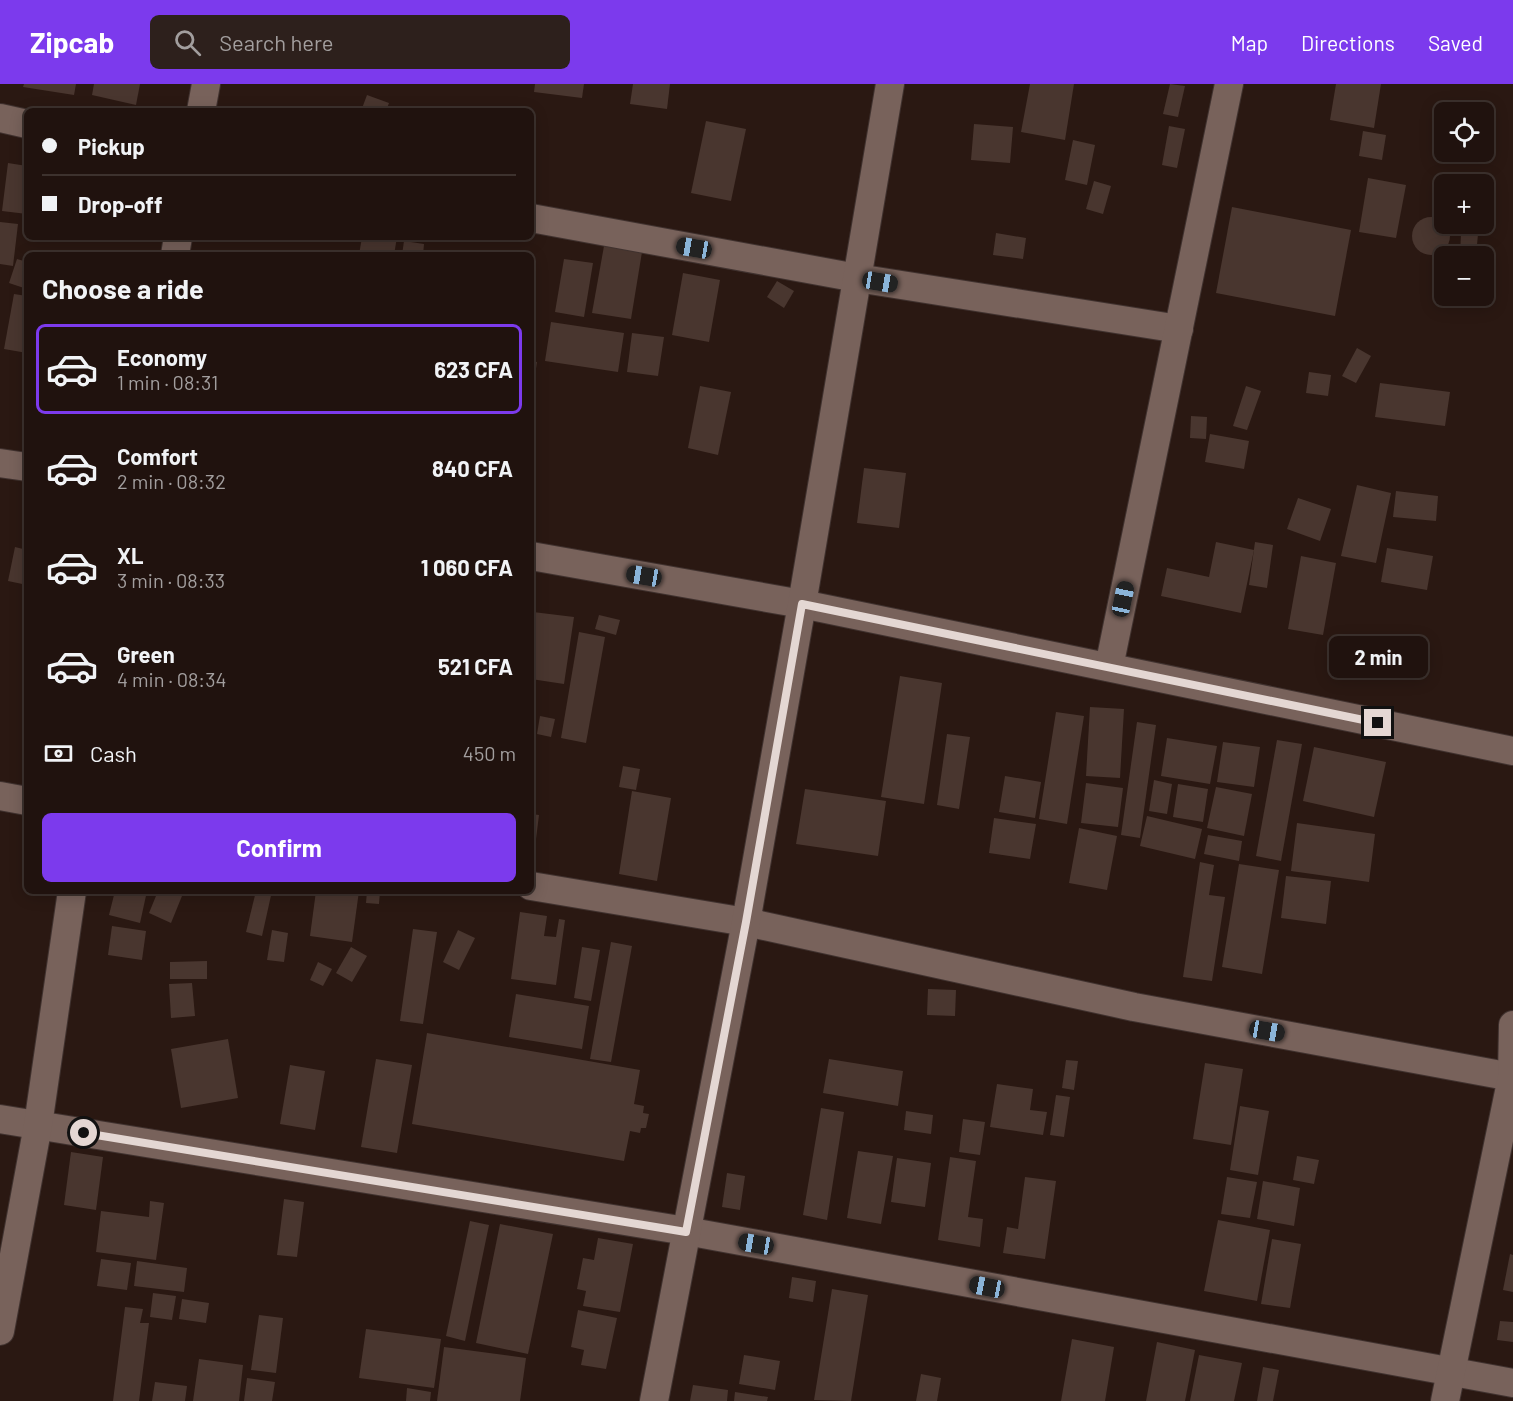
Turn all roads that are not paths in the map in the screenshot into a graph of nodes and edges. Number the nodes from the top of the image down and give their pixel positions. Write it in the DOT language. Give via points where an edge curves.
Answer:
graph roads {
  1 [pos="206,84"];
  2 [pos="890,84"];
  3 [pos="1229,84"];
  4 [pos="202,108"];
  5 [pos="0,118"];
  6 [pos="24,123"];
  7 [pos="534,219"];
  8 [pos="857,278"];
  9 [pos="1179,329"];
  10 [pos="0,463"];
  11 [pos="24,467"];
  12 [pos="534,557"];
  13 [pos="802,604"];
  14 [pos="1109,667"];
  15 [pos="1513,751"];
  16 [pos="0,796"];
  17 [pos="24,800"];
  18 [pos="534,887"];
  19 [pos="72,894"];
  20 [pos="746,922"];
  21 [pos="1513,1025"];
  22 [pos="1512,1077"];
  23 [pos="0,1119"];
  24 [pos="38,1125"];
  25 [pos="686,1232"];
  26 [pos="0,1331"];
  27 [pos="1449,1372"];
  28 [pos="1513,1383"];
  29 [pos="654,1401"];
  30 [pos="1445,1401"];
  1 -- 4 [label="street"];
  2 -- 8 [label="street"];
  3 -- 9 [label="street"];
  5 -- 6 [label="street"];
  7 -- 8 [label="street"];
  8 -- 9 [label="street"];
  8 -- 13 [label="street"];
  9 -- 14 [label="street"];
  10 -- 11 [label="street"];
  12 -- 13 [label="street"];
  13 -- 14 [label="street"];
  13 -- 20 [label="street"];
  14 -- 15 [label="street"];
  16 -- 17 [label="street"];
  18 -- 20 [label="street"];
  19 -- 24 [label="street"];
  20 -- 22 [label="street" via="1134,1006"];
  20 -- 25 [label="street"];
  21 -- 22 [label="street"];
  22 -- 27 [label="street"];
  23 -- 24 [label="street"];
  24 -- 25 [label="street"];
  24 -- 26 [label="street"];
  25 -- 27 [label="street"];
  25 -- 29 [label="street"];
  27 -- 28 [label="street"];
  27 -- 30 [label="street"];
}
